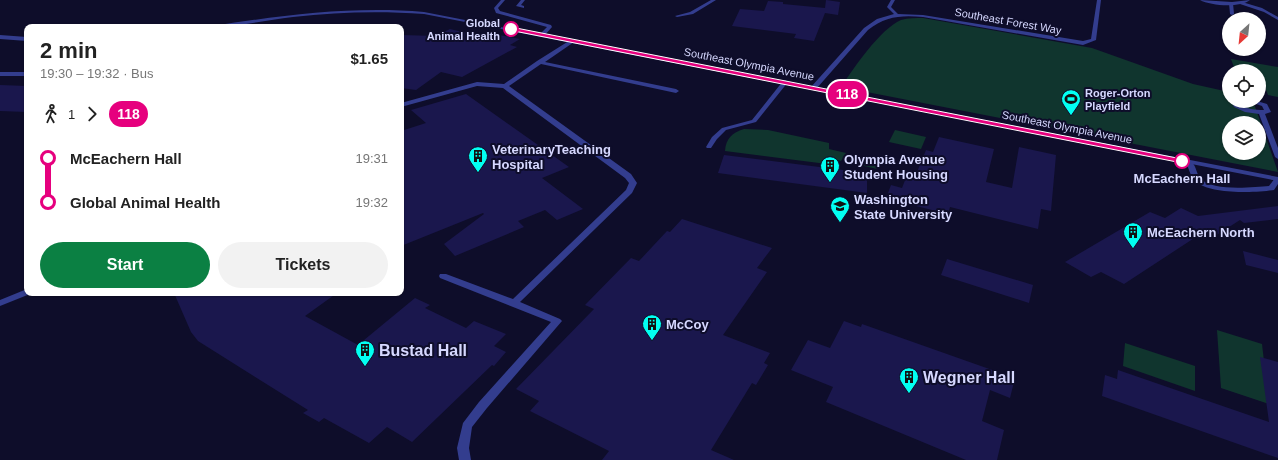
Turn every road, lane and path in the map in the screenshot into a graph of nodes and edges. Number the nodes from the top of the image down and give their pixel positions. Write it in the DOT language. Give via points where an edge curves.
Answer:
graph roads {
  1 [pos="503,0"];
  2 [pos="523,0"];
  3 [pos="714,0"];
  4 [pos="893,0"];
  5 [pos="1099,0"];
  6 [pos="1202,0"];
  7 [pos="1248,0"];
  8 [pos="1231,3"];
  9 [pos="1242,3"];
  10 [pos="522,7"];
  11 [pos="1232,12"];
  12 [pos="897,15"];
  13 [pos="677,16"];
  14 [pos="1278,19"];
  15 [pos="234,24"];
  16 [pos="542,35"];
  17 [pos="0,37"];
  18 [pos="24,39"];
  19 [pos="572,41"];
  20 [pos="539,62"];
  21 [pos="0,74"];
  22 [pos="24,74"];
  23 [pos="786,82"];
  24 [pos="506,86"];
  25 [pos="813,88"];
  26 [pos="676,91"];
  27 [pos="404,104"];
  28 [pos="1266,107"];
  29 [pos="1241,108"];
  30 [pos="1261,112"];
  31 [pos="710,147"];
  32 [pos="1278,157"];
  33 [pos="1189,162"];
  34 [pos="1278,180"];
  35 [pos="443,276"];
  36 [pos="24,293"];
  37 [pos="0,303"];
  38 [pos="514,303"];
  39 [pos="465,460"];
  1 -- 16 [label="street" via="496,8 498,12 549,26"];
  2 -- 10 [label="street" via="518,6"];
  3 -- 13 [label="street" via="691,13"];
  4 -- 12 [label="street" via="889,7"];
  5 -- 12 [label="street, Southeast Forest Way" via="1093,40 1083,43 922,16"];
  6 -- 8 [label="street"];
  7 -- 9 [label="street"];
  8 -- 9 [label="street"];
  8 -- 11 [label="street"];
  9 -- 14 [label="street" via="1262,9"];
  12 -- 25 [label="street, Southeast Forest Way" via="872,24"];
  15 -- 16 [label="street, Southeast Olympia Avenue" via="311,13 391,10 436,14"];
  16 -- 19 [label="street, Southeast Olympia Avenue"];
  17 -- 18 [label="street"];
  19 -- 20 [label="street"];
  19 -- 23 [label="street, Southeast Olympia Avenue"];
  20 -- 24 [label="street"];
  20 -- 26 [label="street"];
  21 -- 22 [label="street"];
  23 -- 25 [label="street, Southeast Olympia Avenue"];
  23 -- 31 [label="street" via="754,121 724,129 714,138"];
  24 -- 27 [label="street" via="476,84"];
  24 -- 38 [label="street" via="628,176 633,183 629,191"];
  25 -- 33 [label="street, Southeast Olympia Avenue"];
  28 -- 30 [label="street" via="1268,112"];
  29 -- 30 [label="street"];
  30 -- 32 [label="street"];
  33 -- 34 [label="street, Southeast Olympia Avenue"];
  33 -- 34 [label="street" via="1201,183 1218,188 1271,188"];
  35 -- 38 [label="street"];
  36 -- 37 [label="street"];
  38 -- 39 [label="street" via="557,321 467,426 463,448"];
}
